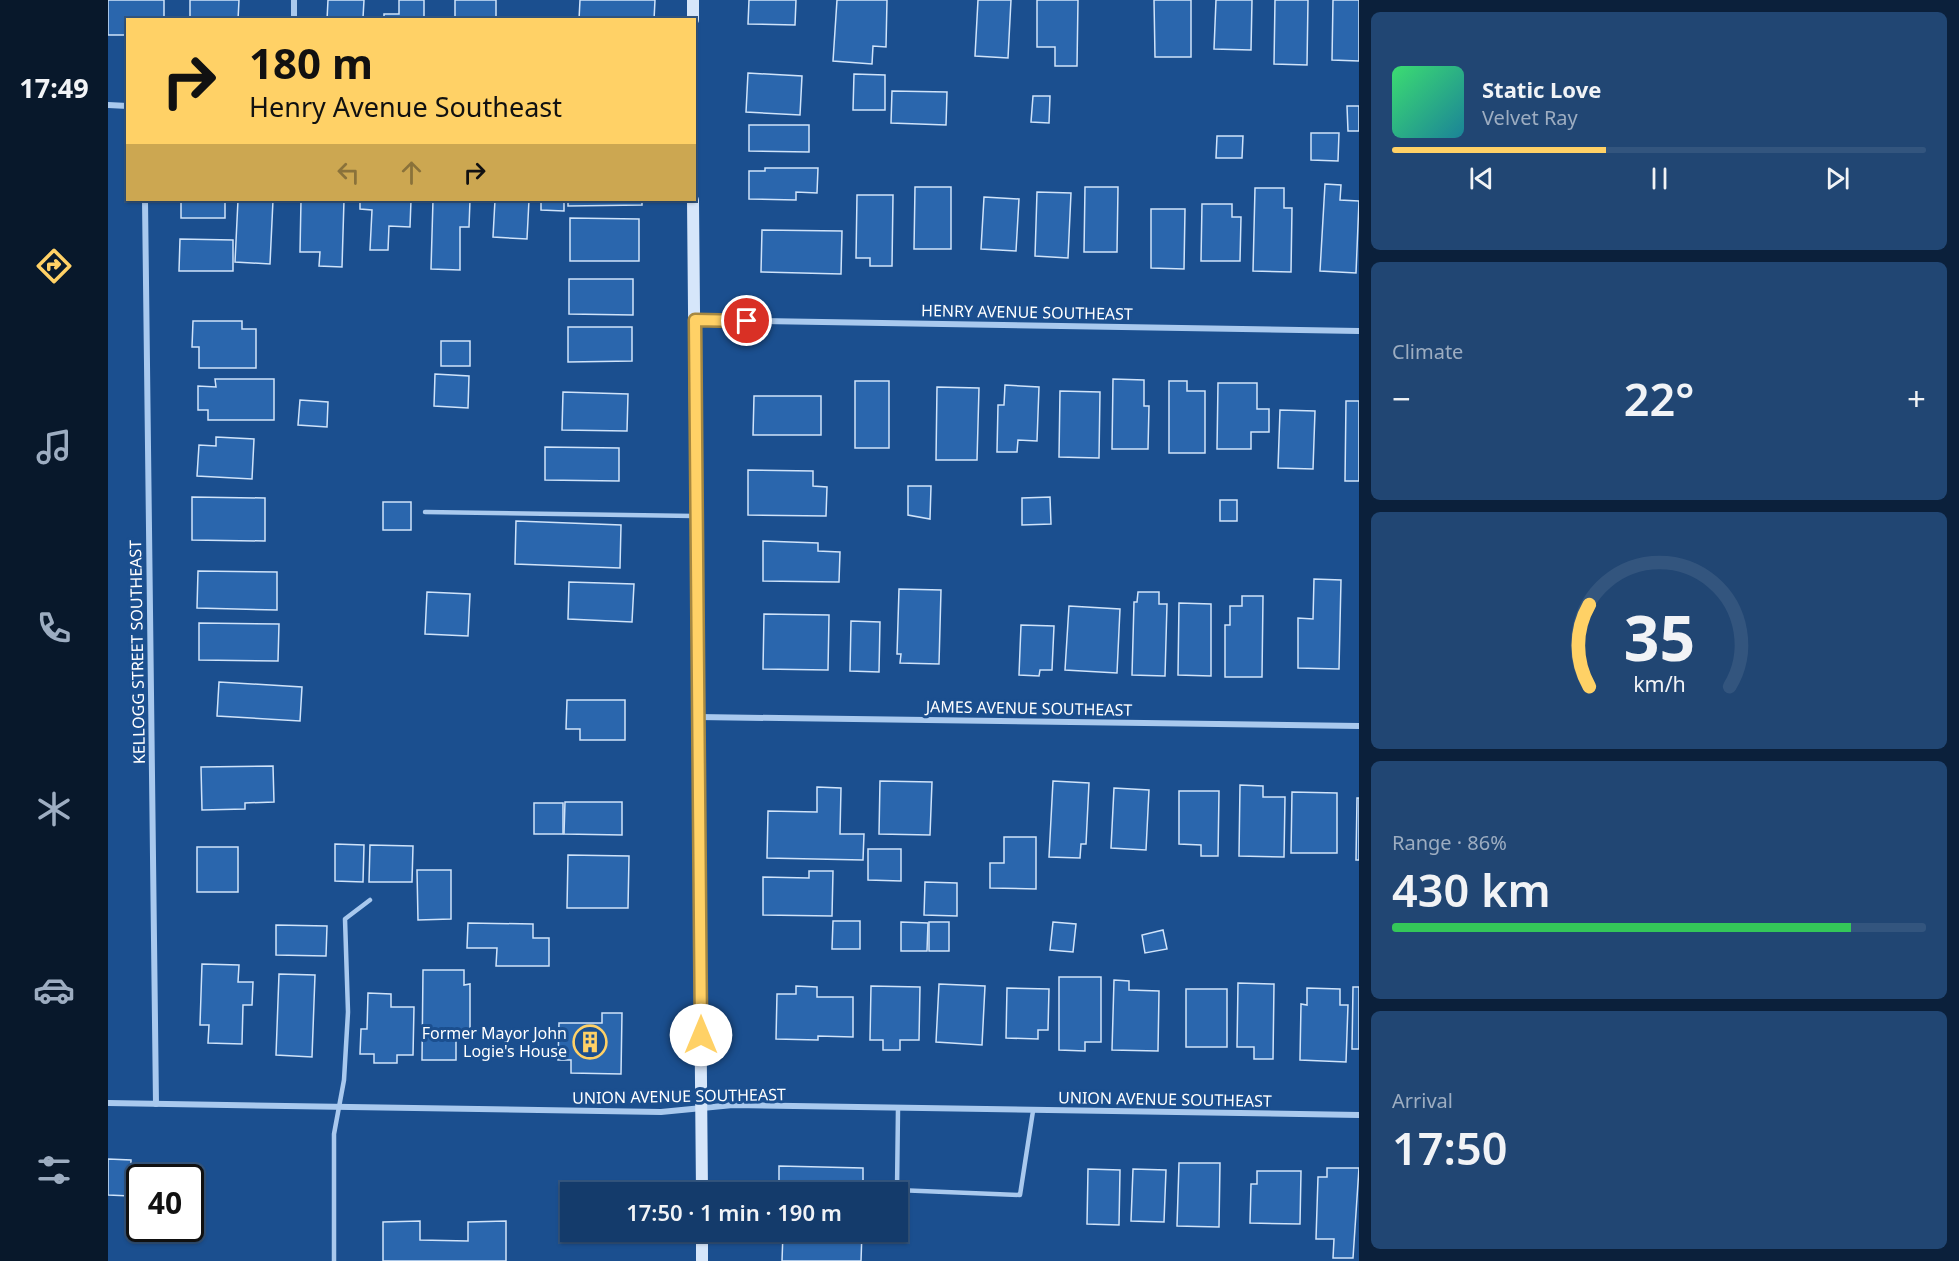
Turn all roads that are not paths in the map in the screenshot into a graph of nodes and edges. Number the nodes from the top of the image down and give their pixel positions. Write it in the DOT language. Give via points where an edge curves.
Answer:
graph roads {
  1 [pos="294,0"];
  2 [pos="693,0"];
  3 [pos="294,18"];
  4 [pos="693,18"];
  5 [pos="108,105"];
  6 [pos="126,106"];
  7 [pos="145,201"];
  8 [pos="693,201"];
  9 [pos="695,320"];
  10 [pos="1359,331"];
  11 [pos="425,512"];
  12 [pos="697,516"];
  13 [pos="699,717"];
  14 [pos="1359,726"];
  15 [pos="370,900"];
  16 [pos="108,1103"];
  17 [pos="156,1104"];
  18 [pos="338,1108"];
  19 [pos="701,1109"];
  20 [pos="898,1109"];
  21 [pos="1033,1111"];
  22 [pos="1359,1115"];
  23 [pos="702,1182"];
  24 [pos="702,1242"];
  25 [pos="334,1261"];
  26 [pos="702,1261"];
  1 -- 3 [label="street"];
  2 -- 4 [label="street"];
  5 -- 6 [label="street"];
  7 -- 17 [label="street, KELLOGG STREET SOUTHEAST"];
  8 -- 9 [label="street"];
  9 -- 10 [label="street, HENRY AVENUE SOUTHEAST"];
  9 -- 12 [label="street"];
  11 -- 12 [label="lane"];
  12 -- 13 [label="street"];
  13 -- 14 [label="street, JAMES AVENUE SOUTHEAST"];
  13 -- 19 [label="street"];
  15 -- 18 [label="lane" via="345,919 348,1012 344,1080"];
  16 -- 17 [label="street, UNION AVENUE SOUTHEAST"];
  17 -- 18 [label="street, UNION AVENUE SOUTHEAST"];
  18 -- 19 [label="street, UNION AVENUE SOUTHEAST" via="661,1112"];
  18 -- 25 [label="lane" via="334,1134"];
  19 -- 20 [label="street, UNION AVENUE SOUTHEAST" via="733,1105"];
  19 -- 23 [label="street"];
  20 -- 21 [label="street, UNION AVENUE SOUTHEAST"];
  20 -- 21 [label="lane" via="897,1190 1020,1195"];
  21 -- 22 [label="street, UNION AVENUE SOUTHEAST"];
  24 -- 26 [label="street"];
}
